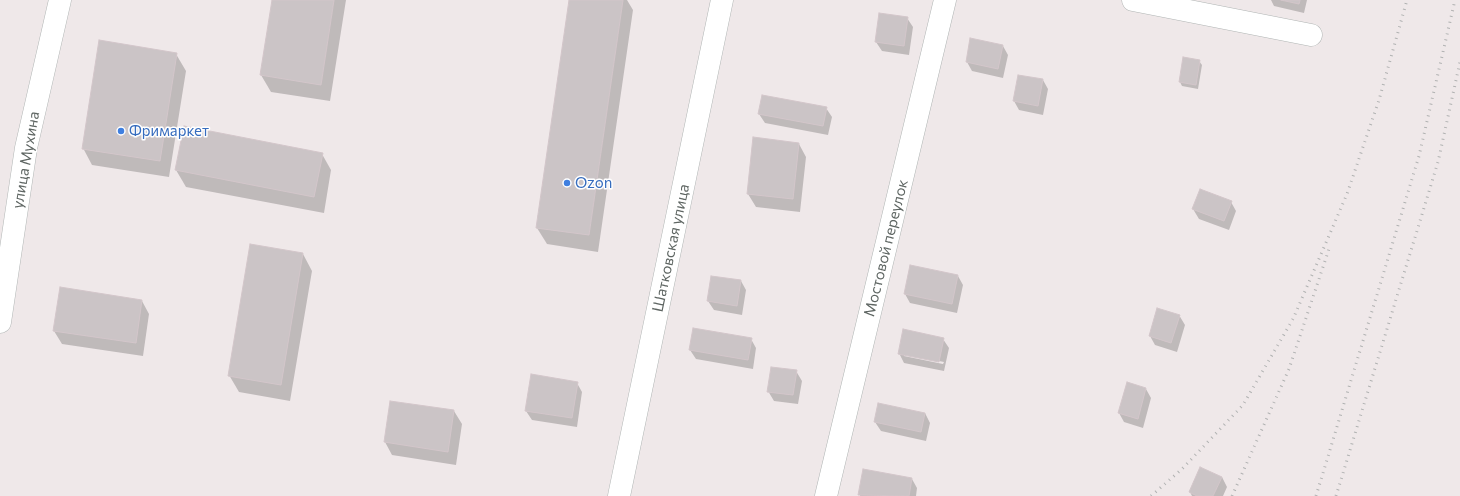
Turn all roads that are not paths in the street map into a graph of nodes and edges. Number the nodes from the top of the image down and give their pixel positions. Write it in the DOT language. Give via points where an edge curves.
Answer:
graph roads {
  1 [pos="60,0"];
  2 [pos="722,0"];
  3 [pos="945,0"];
  4 [pos="1133,0"];
  5 [pos="1311,35"];
  6 [pos="0,322"];
  7 [pos="620,496"];
  8 [pos="826,496"];
  1 -- 6 [label="street, улица Мухина" via="26,148"];
  2 -- 7 [label="street, Шатковская улица"];
  3 -- 8 [label="street, Мостовой переулок"];
  4 -- 5 [label="street"];
}
